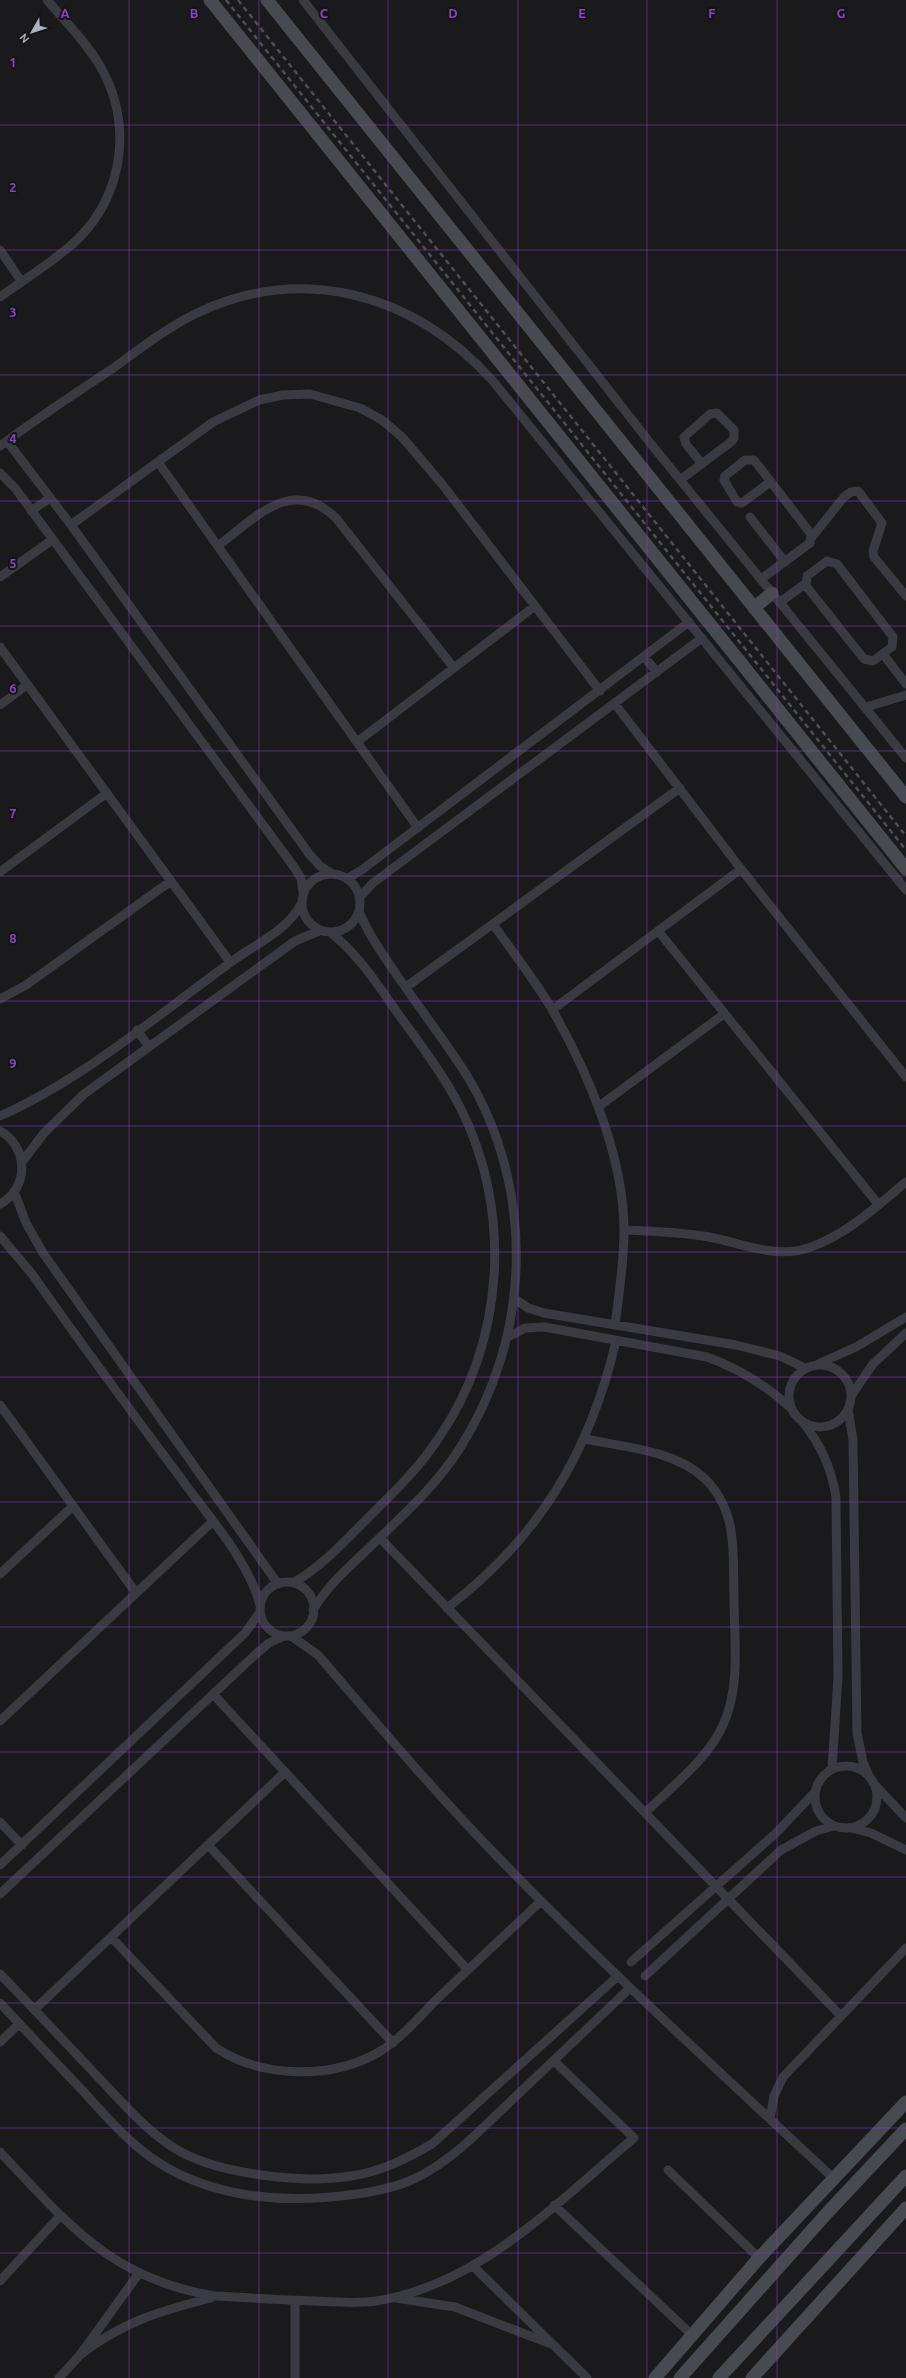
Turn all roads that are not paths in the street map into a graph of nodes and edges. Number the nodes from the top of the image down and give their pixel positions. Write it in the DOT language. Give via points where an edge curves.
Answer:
graph roads {
  1 [pos="48,0"];
  2 [pos="210,0"];
  3 [pos="267,0"];
  4 [pos="304,0"];
  5 [pos="0,250"];
  6 [pos="22,281"];
  7 [pos="0,297"];
  8 [pos="4,443"];
  9 [pos="158,462"];
  10 [pos="702,464"];
  11 [pos="0,473"];
  12 [pos="680,480"];
  13 [pos="770,482"];
  14 [pos="50,498"];
  15 [pos="31,511"];
  16 [pos="750,517"];
  17 [pos="71,525"];
  18 [pos="812,538"];
  19 [pos="52,540"];
  20 [pos="218,546"];
  21 [pos="785,562"];
  22 [pos="0,577"];
  23 [pos="761,579"];
  24 [pos="805,584"];
  25 [pos="906,596"];
  26 [pos="776,597"];
  27 [pos="535,606"];
  28 [pos="754,608"];
  29 [pos="690,622"];
  30 [pos="702,638"];
  31 [pos="0,647"];
  32 [pos="883,654"];
  33 [pos="644,657"];
  34 [pos="454,668"];
  35 [pos="657,672"];
  36 [pos="906,684"];
  37 [pos="27,685"];
  38 [pos="600,691"];
  39 [pos="906,695"];
  40 [pos="615,704"];
  41 [pos="0,705"];
  42 [pos="866,707"];
  43 [pos="356,742"];
  44 [pos="906,758"];
  45 [pos="680,788"];
  46 [pos="107,793"];
  47 [pos="906,798"];
  48 [pos="418,828"];
  49 [pos="741,869"];
  50 [pos="906,869"];
  51 [pos="0,872"];
  52 [pos="333,874"];
  53 [pos="347,879"];
  54 [pos="171,881"];
  55 [pos="906,890"];
  56 [pos="304,892"];
  57 [pos="360,897"];
  58 [pos="301,904"];
  59 [pos="359,911"];
  60 [pos="493,924"];
  61 [pos="319,930"];
  62 [pos="658,932"];
  63 [pos="331,933"];
  64 [pos="230,962"];
  65 [pos="406,987"];
  66 [pos="0,999"];
  67 [pos="552,1010"];
  68 [pos="724,1014"];
  69 [pos="138,1030"];
  70 [pos="149,1047"];
  71 [pos="906,1077"];
  72 [pos="598,1107"];
  73 [pos="0,1116"];
  74 [pos="0,1131"];
  75 [pos="22,1162"];
  76 [pos="906,1182"];
  77 [pos="14,1191"];
  78 [pos="0,1204"];
  79 [pos="878,1204"];
  80 [pos="624,1230"];
  81 [pos="0,1236"];
  82 [pos="515,1299"];
  83 [pos="906,1317"];
  84 [pos="615,1325"];
  85 [pos="906,1332"];
  86 [pos="508,1337"];
  87 [pos="616,1341"];
  88 [pos="817,1365"];
  89 [pos="805,1368"];
  90 [pos="851,1396"];
  91 [pos="0,1405"];
  92 [pos="792,1409"];
  93 [pos="848,1409"];
  94 [pos="802,1421"];
  95 [pos="585,1439"];
  96 [pos="73,1506"];
  97 [pos="212,1522"];
  98 [pos="380,1538"];
  99 [pos="0,1574"];
  100 [pos="293,1583"];
  101 [pos="278,1584"];
  102 [pos="136,1593"];
  103 [pos="260,1608"];
  104 [pos="447,1608"];
  105 [pos="313,1610"];
  106 [pos="288,1636"];
  107 [pos="213,1694"];
  108 [pos="0,1721"];
  109 [pos="832,1768"];
  110 [pos="285,1772"];
  111 [pos="869,1776"];
  112 [pos="874,1784"];
  113 [pos="815,1792"];
  114 [pos="645,1813"];
  115 [pos="906,1818"];
  116 [pos="0,1822"];
  117 [pos="834,1826"];
  118 [pos="850,1828"];
  119 [pos="22,1845"];
  120 [pos="208,1845"];
  121 [pos="906,1850"];
  122 [pos="0,1865"];
  123 [pos="717,1887"];
  124 [pos="0,1894"];
  125 [pos="728,1898"];
  126 [pos="541,1901"];
  127 [pos="111,1937"];
  128 [pos="906,1948"];
  129 [pos="631,1962"];
  130 [pos="468,1970"];
  131 [pos="0,1974"];
  132 [pos="618,1976"];
  133 [pos="645,1976"];
  134 [pos="630,1988"];
  135 [pos="0,2003"];
  136 [pos="34,2010"];
  137 [pos="841,2016"];
  138 [pos="19,2024"];
  139 [pos="0,2042"];
  140 [pos="393,2043"];
  141 [pos="554,2061"];
  142 [pos="906,2102"];
  143 [pos="770,2119"];
  144 [pos="906,2129"];
  145 [pos="0,2152"];
  146 [pos="668,2170"];
  147 [pos="906,2176"];
  148 [pos="833,2178"];
  149 [pos="554,2205"];
  150 [pos="906,2208"];
  151 [pos="60,2216"];
  152 [pos="759,2258"];
  153 [pos="473,2266"];
  154 [pos="139,2274"];
  155 [pos="0,2281"];
  156 [pos="215,2296"];
  157 [pos="392,2298"];
  158 [pos="295,2301"];
  159 [pos="692,2335"];
  160 [pos="551,2344"];
  161 [pos="80,2355"];
  162 [pos="58,2378"];
  163 [pos="295,2378"];
  164 [pos="587,2378"];
  165 [pos="655,2378"];
  166 [pos="680,2378"];
  167 [pos="719,2378"];
  168 [pos="752,2378"];
  1 -- 6 [label="street" via="92,54 106,77 119,117 119,158 108,197 90,225 66,249"];
  2 -- 50 [label="main road"];
  3 -- 28 [label="main road"];
  4 -- 12 [label="street"];
  5 -- 6 [label="street"];
  6 -- 7 [label="street"];
  8 -- 14 [label="street"];
  8 -- 29 [label="street" via="161,334 195,314 231,300 269,291 323,290 360,296 410,314 455,343 474,360"];
  9 -- 17 [label="street"];
  9 -- 20 [label="street"];
  9 -- 27 [label="street" via="213,422 259,400 283,395 310,394 360,408 382,420 420,456"];
  10 -- 10 [label="street" via="734,438 734,430 717,413 710,414 684,437 686,444"];
  10 -- 12 [label="street"];
  11 -- 15 [label="street"];
  12 -- 23 [label="street"];
  13 -- 13 [label="street" via="742,503 738,502 724,480 727,474 750,459 754,460"];
  13 -- 18 [label="street"];
  14 -- 15 [label="street"];
  14 -- 17 [label="street"];
  15 -- 19 [label="street"];
  16 -- 21 [label="street"];
  17 -- 52 [label="street" via="310,855 320,866"];
  18 -- 21 [label="street" via="810,543"];
  18 -- 25 [label="street" via="844,497 858,491 882,523 873,551 874,557"];
  19 -- 22 [label="street"];
  19 -- 56 [label="street" via="294,867"];
  20 -- 34 [label="street" via="277,503 302,499 315,502 336,518"];
  20 -- 43 [label="street"];
  21 -- 23 [label="street"];
  23 -- 26 [label="street"];
  24 -- 26 [label="street"];
  24 -- 32 [label="street" via="864,660 873,661"];
  24 -- 32 [label="street" via="807,576 824,563 830,560 837,564 892,634 893,645"];
  26 -- 28 [label="main road"];
  26 -- 42 [label="street"];
  27 -- 34 [label="street"];
  27 -- 38 [label="street"];
  28 -- 47 [label="main road"];
  29 -- 30 [label="street"];
  29 -- 33 [label="street"];
  30 -- 35 [label="street"];
  30 -- 55 [label="street"];
  31 -- 37 [label="street"];
  32 -- 36 [label="street"];
  33 -- 35 [label="street"];
  33 -- 38 [label="street"];
  34 -- 43 [label="street"];
  35 -- 40 [label="street"];
  37 -- 41 [label="street"];
  37 -- 46 [label="street"];
  38 -- 48 [label="street"];
  39 -- 42 [label="street"];
  40 -- 45 [label="street"];
  40 -- 57 [label="street" via="373,883"];
  42 -- 44 [label="street"];
  43 -- 48 [label="street"];
  45 -- 49 [label="street"];
  45 -- 60 [label="street"];
  46 -- 51 [label="street"];
  46 -- 54 [label="street"];
  48 -- 53 [label="street"];
  49 -- 62 [label="street"];
  49 -- 71 [label="street"];
  52 -- 53 [label="street"];
  52 -- 56 [label="street" via="315,878"];
  53 -- 57 [label="street"];
  54 -- 64 [label="street"];
  54 -- 66 [label="street" via="26,985"];
  56 -- 58 [label="street"];
  57 -- 59 [label="street"];
  58 -- 61 [label="street" via="306,920"];
  58 -- 64 [label="street" via="288,923"];
  59 -- 63 [label="street" via="354,922 344,930"];
  59 -- 65 [label="street" via="369,933"];
  60 -- 65 [label="street"];
  60 -- 67 [label="street"];
  61 -- 63 [label="street"];
  61 -- 70 [label="street" via="301,938"];
  62 -- 67 [label="street"];
  62 -- 68 [label="street"];
  63 -- 100 [label="street" via="358,958 445,1080 460,1107 473,1136 485,1174 494,1228 495,1260 489,1315 480,1354 462,1398 439,1439 399,1487 318,1566"];
  64 -- 69 [label="street"];
  65 -- 82 [label="street" via="466,1074 497,1139 514,1209 517,1256"];
  67 -- 72 [label="street" via="574,1049"];
  68 -- 72 [label="street"];
  68 -- 79 [label="street"];
  69 -- 70 [label="street"];
  69 -- 73 [label="street" via="50,1092"];
  70 -- 75 [label="street" via="70,1106 44,1132"];
  72 -- 80 [label="street" via="613,1157"];
  74 -- 75 [label="street" via="13,1142"];
  75 -- 77 [label="street" via="21,1178"];
  76 -- 79 [label="street"];
  77 -- 78 [label="street"];
  77 -- 101 [label="street" via="26,1223 43,1253"];
  79 -- 80 [label="street" via="826,1241 793,1252 753,1248 689,1234"];
  80 -- 84 [label="street"];
  81 -- 97 [label="street" via="32,1274"];
  82 -- 84 [label="street" via="536,1311"];
  82 -- 86 [label="street"];
  83 -- 88 [label="street" via="856,1347"];
  84 -- 89 [label="street" via="767,1352 787,1358"];
  85 -- 90 [label="street" via="873,1364"];
  86 -- 87 [label="street" via="534,1326"];
  86 -- 98 [label="street" via="489,1396 459,1450 421,1498"];
  87 -- 92 [label="street" via="706,1357 730,1365 753,1377"];
  87 -- 95 [label="street" via="608,1374"];
  88 -- 89 [label="street"];
  88 -- 90 [label="street" via="827,1365 841,1373 850,1386"];
  89 -- 92 [label="street" via="795,1378 790,1391"];
  90 -- 93 [label="street"];
  91 -- 96 [label="street"];
  92 -- 94 [label="street"];
  93 -- 94 [label="street" via="843,1417 828,1426 819,1427"];
  93 -- 111 [label="street" via="853,1440 857,1733 861,1755"];
  94 -- 109 [label="street" via="815,1437 825,1456 836,1497 838,1678"];
  95 -- 104 [label="street" via="564,1479 539,1517 510,1552 478,1584"];
  95 -- 114 [label="street" via="674,1459 690,1467 716,1492 725,1508 730,1526 735,1669 730,1708 712,1744"];
  96 -- 99 [label="street"];
  96 -- 102 [label="street"];
  97 -- 102 [label="street"];
  97 -- 103 [label="street" via="244,1568 254,1586"];
  98 -- 104 [label="street"];
  98 -- 105 [label="street" via="330,1584"];
  100 -- 101 [label="street"];
  100 -- 105 [label="street" via="305,1590 313,1603"];
  101 -- 103 [label="street" via="266,1592"];
  102 -- 108 [label="street"];
  103 -- 106 [label="street" via="262,1619 271,1631"];
  103 -- 119 [label="street" via="245,1633"];
  104 -- 114 [label="street"];
  105 -- 106 [label="street" via="310,1624"];
  106 -- 107 [label="street" via="263,1647"];
  106 -- 126 [label="street" via="318,1655 455,1812"];
  107 -- 110 [label="street"];
  107 -- 124 [label="street"];
  109 -- 111 [label="street" via="852,1766"];
  109 -- 113 [label="street" via="824,1774"];
  110 -- 120 [label="street"];
  110 -- 130 [label="street"];
  111 -- 112 [label="street"];
  112 -- 115 [label="street"];
  112 -- 118 [label="street" via="877,1796 870,1817"];
  113 -- 117 [label="street" via="819,1812"];
  113 -- 123 [label="street" via="790,1820"];
  114 -- 123 [label="street"];
  116 -- 119 [label="street"];
  117 -- 118 [label="street"];
  117 -- 125 [label="street" via="816,1831 781,1850"];
  118 -- 121 [label="street" via="870,1833"];
  119 -- 122 [label="street"];
  120 -- 127 [label="street"];
  120 -- 140 [label="street"];
  123 -- 125 [label="street"];
  123 -- 129 [label="street"];
  125 -- 133 [label="street"];
  125 -- 137 [label="street"];
  126 -- 130 [label="street"];
  126 -- 132 [label="street"];
  127 -- 136 [label="street"];
  127 -- 140 [label="street" via="216,2048 233,2059 251,2066 284,2070 329,2070 363,2060"];
  128 -- 137 [label="street"];
  130 -- 140 [label="street"];
  131 -- 136 [label="street"];
  132 -- 134 [label="street"];
  132 -- 136 [label="street" via="432,2144 379,2170 350,2176 309,2179 226,2169 198,2160 172,2146 128,2108"];
  134 -- 141 [label="street"];
  134 -- 143 [label="street"];
  135 -- 138 [label="street"];
  137 -- 143 [label="street" via="783,2077 774,2096"];
  138 -- 139 [label="street"];
  138 -- 141 [label="street" via="127,2137 156,2161 196,2182 220,2190 271,2197 321,2198 368,2193 390,2189 411,2181 454,2155"];
  141 -- 149 [label="street" via="634,2138"];
  142 -- 148 [label="main road"];
  143 -- 148 [label="street"];
  144 -- 166 [label="main road"];
  145 -- 151 [label="street"];
  146 -- 152 [label="street"];
  147 -- 167 [label="main road"];
  148 -- 152 [label="main road"];
  149 -- 153 [label="street" via="506,2244"];
  149 -- 159 [label="street"];
  150 -- 168 [label="main road"];
  151 -- 154 [label="street" via="90,2244"];
  151 -- 155 [label="street"];
  152 -- 159 [label="main road"];
  153 -- 157 [label="street" via="433,2285"];
  153 -- 160 [label="street"];
  154 -- 156 [label="street" via="174,2288"];
  154 -- 161 [label="street"];
  156 -- 158 [label="street"];
  156 -- 161 [label="street" via="140,2318 108,2334"];
  157 -- 158 [label="street" via="359,2302"];
  157 -- 160 [label="street" via="455,2307"];
  158 -- 163 [label="street"];
  159 -- 165 [label="main road"];
  160 -- 164 [label="street"];
  161 -- 162 [label="street"];
}
